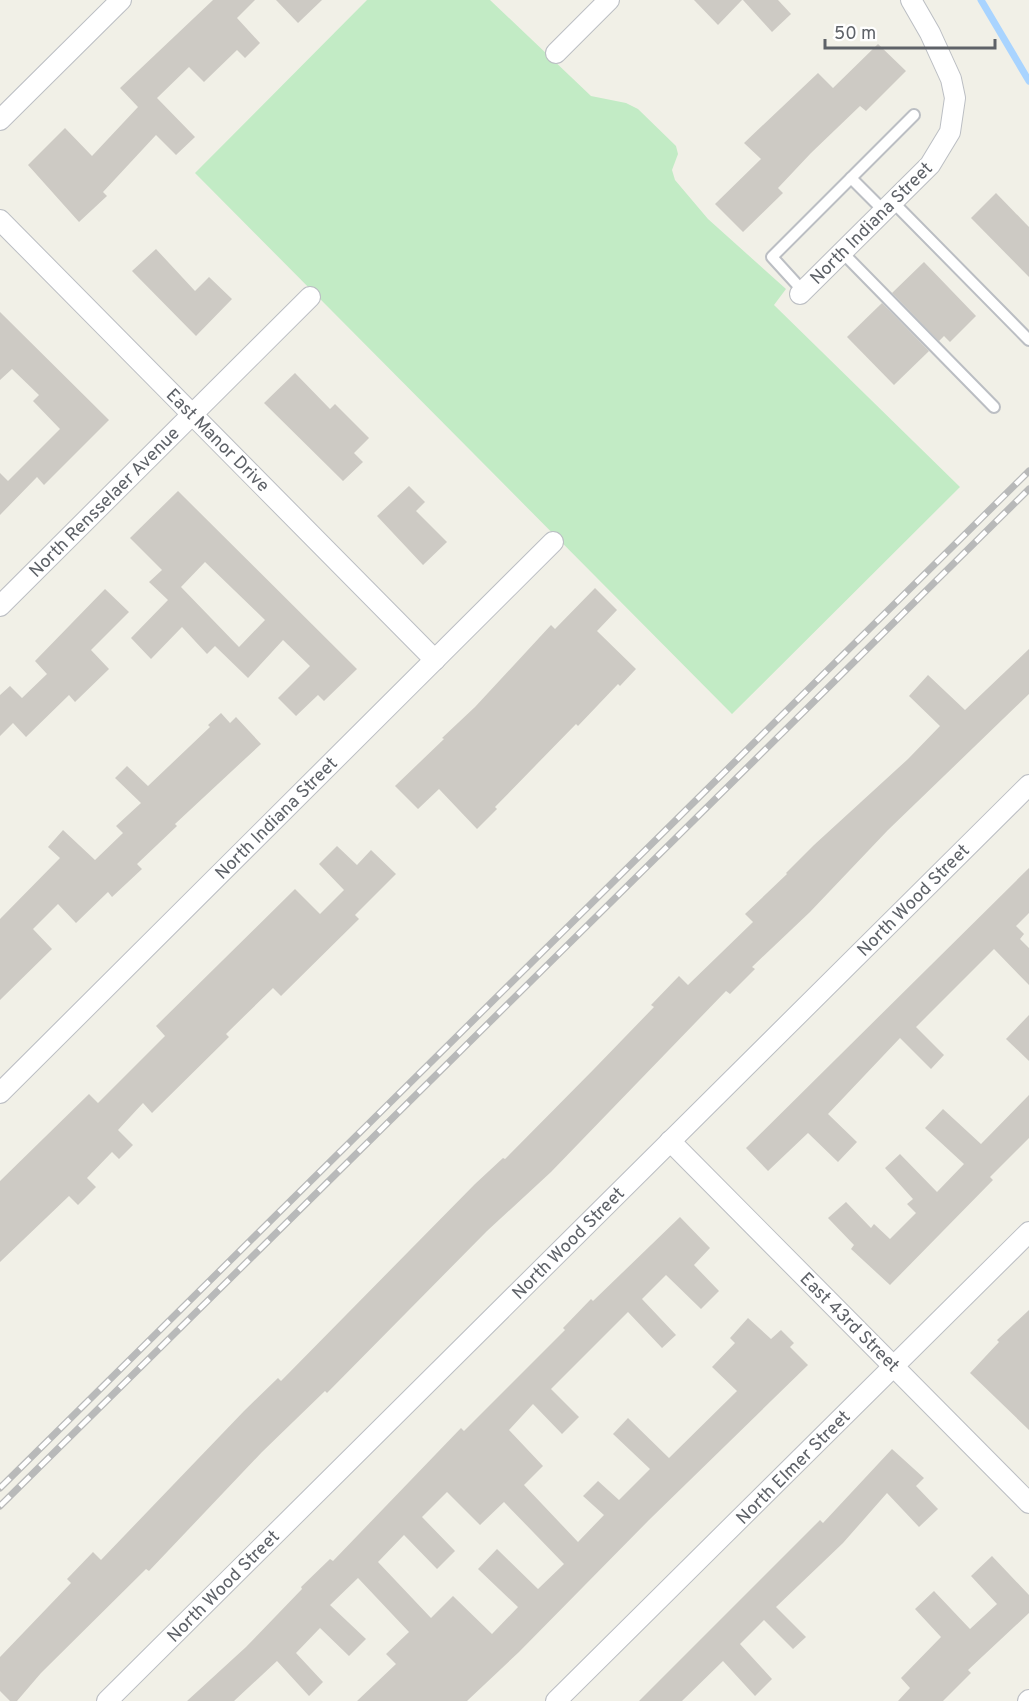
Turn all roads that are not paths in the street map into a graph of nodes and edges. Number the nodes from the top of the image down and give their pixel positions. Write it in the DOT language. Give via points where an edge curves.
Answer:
graph roads {
  1 [pos="121,0"];
  2 [pos="609,0"];
  3 [pos="911,0"];
  4 [pos="556,53"];
  5 [pos="914,115"];
  6 [pos="0,120"];
  7 [pos="851,178"];
  8 [pos="888,207"];
  9 [pos="0,220"];
  10 [pos="842,252"];
  11 [pos="802,293"];
  12 [pos="310,297"];
  13 [pos="1029,340"];
  14 [pos="994,407"];
  15 [pos="192,414"];
  16 [pos="553,542"];
  17 [pos="0,606"];
  18 [pos="435,660"];
  19 [pos="1029,785"];
  20 [pos="0,1093"];
  21 [pos="670,1142"];
  22 [pos="1029,1232"];
  23 [pos="894,1366"];
  24 [pos="1029,1503"];
  25 [pos="107,1701"];
  26 [pos="556,1701"];
  1 -- 6 [label="street"];
  2 -- 4 [label="street"];
  3 -- 8 [label="street, North Indiana Street" via="951,79 954,116 941,150"];
  5 -- 7 [label="lane"];
  7 -- 8 [label="lane"];
  7 -- 11 [label="lane" via="772,257"];
  8 -- 10 [label="street, North Indiana Street"];
  8 -- 13 [label="lane"];
  9 -- 15 [label="street, East Manor Drive"];
  10 -- 11 [label="street, North Indiana Street"];
  10 -- 14 [label="lane"];
  12 -- 15 [label="street, North Rensselaer Avenue"];
  15 -- 17 [label="street, North Rensselaer Avenue"];
  15 -- 18 [label="street, East Manor Drive"];
  16 -- 18 [label="street, North Indiana Street"];
  18 -- 20 [label="street, North Indiana Street"];
  19 -- 21 [label="street, North Wood Street"];
  21 -- 23 [label="street, East 43rd Street"];
  21 -- 25 [label="street, North Wood Street"];
  22 -- 23 [label="street, North Elmer Street"];
  23 -- 24 [label="street, East 43rd Street"];
  23 -- 26 [label="street, North Elmer Street"];
}
